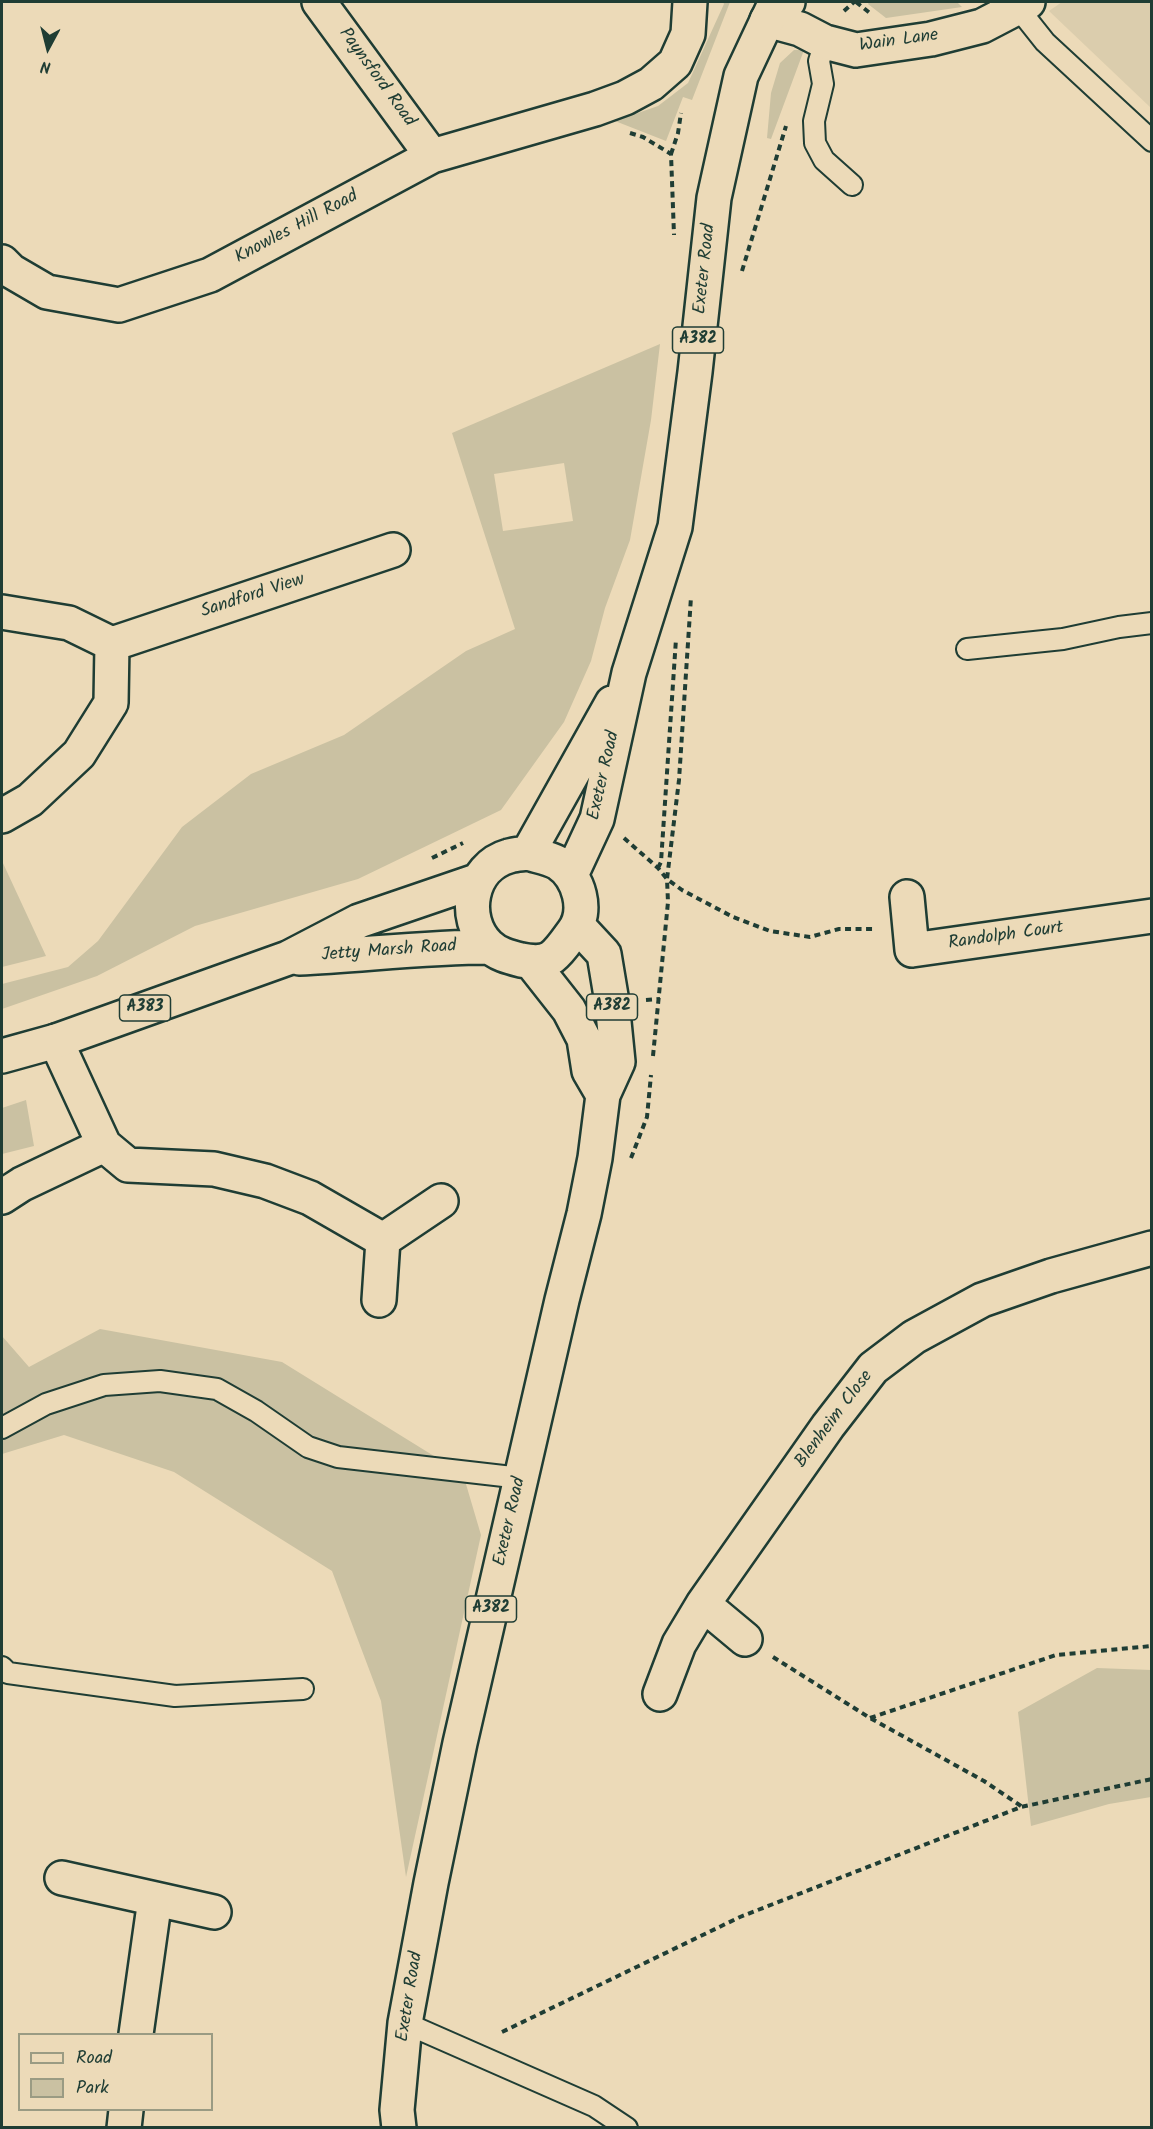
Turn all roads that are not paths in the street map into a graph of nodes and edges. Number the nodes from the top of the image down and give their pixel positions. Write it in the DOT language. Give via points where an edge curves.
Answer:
graph roads {
  1 [pos="319,2"];
  2 [pos="690,2"];
  3 [pos="1023,5"];
  4 [pos="774,8"];
  5 [pos="825,42"];
  6 [pos="1152,141"];
  7 [pos="432,156"];
  8 [pos="852,185"];
  9 [pos="2,262"];
  10 [pos="393,550"];
  11 [pos="2,612"];
  12 [pos="1152,623"];
  13 [pos="112,644"];
  14 [pos="967,649"];
  15 [pos="628,673"];
  16 [pos="2,816"];
  17 [pos="528,853"];
  18 [pos="571,875"];
  19 [pos="479,880"];
  20 [pos="908,912"];
  21 [pos="1152,916"];
  22 [pos="578,926"];
  23 [pos="490,947"];
  24 [pos="288,958"];
  25 [pos="532,963"];
  26 [pos="56,1041"];
  27 [pos="2,1056"];
  28 [pos="603,1095"];
  29 [pos="104,1144"];
  30 [pos="2,1197"];
  31 [pos="441,1201"];
  32 [pos="383,1240"];
  33 [pos="1152,1248"];
  34 [pos="379,1300"];
  35 [pos="2,1428"];
  36 [pos="521,1478"];
  37 [pos="703,1604"];
  38 [pos="745,1639"];
  39 [pos="2,1667"];
  40 [pos="303,1689"];
  41 [pos="660,1694"];
  42 [pos="62,1878"];
  43 [pos="154,1899"];
  44 [pos="214,1912"];
  45 [pos="405,2023"];
  46 [pos="136,2033"];
  47 [pos="126,2111"];
  48 [pos="124,2127"];
  49 [pos="399,2127"];
  50 [pos="627,2127"];
  1 -- 7 [label="street, Paynsford Road"];
  2 -- 7 [label="street, Knowles Hill Road" via="688,34 675,63 651,84 595,109"];
  3 -- 5 [label="street, Wain Lane" via="982,26 931,39 856,50"];
  3 -- 6 [label="lane" via="1045,42"];
  4 -- 5 [label="street, Wain Lane" via="801,30"];
  4 -- 15 [label="street, Exeter Road / A382" via="741,76 714,198 675,527"];
  5 -- 8 [label="lane" via="819,61 823,84 814,121 815,142 824,160"];
  7 -- 9 [label="street, Knowles Hill Road" via="210,275 119,304 46,292"];
  10 -- 13 [label="street, Sandford View"];
  11 -- 13 [label="street" via="69,623"];
  12 -- 14 [label="lane" via="1063,639"];
  13 -- 16 [label="street" via="111,703 80,754 30,800"];
  15 -- 17 [label="street, Exeter Road / A382"];
  15 -- 18 [label="street, Exeter Road / A382" via="597,819"];
  17 -- 18 [label="street" via="558,863"];
  17 -- 19 [label="street" via="508,856 491,865"];
  18 -- 22 [label="street" via="581,909"];
  19 -- 23 [label="street" via="472,898 473,917"];
  19 -- 24 [label="street, Jetty Marsh Road / A383" via="359,921"];
  20 -- 21 [label="street, Randolph Court" via="912,950"];
  22 -- 25 [label="street" via="551,958"];
  22 -- 28 [label="street, Exeter Road / A382" via="604,954 612,1002 618,1062"];
  23 -- 24 [label="street, Jetty Marsh Road / A383"];
  23 -- 25 [label="street" via="504,956"];
  24 -- 26 [label="street, Jetty Marsh Road / A383"];
  25 -- 28 [label="street, A382" via="569,1010 584,1040 589,1071"];
  26 -- 27 [label="street, Jetty Marsh Road / A383"];
  26 -- 29 [label="street"];
  28 -- 36 [label="street, Exeter Road / A382" via="584,1214"];
  29 -- 30 [label="street"];
  29 -- 32 [label="street" via="128,1165 214,1169 266,1181 310,1198"];
  31 -- 32 [label="street"];
  32 -- 34 [label="street"];
  33 -- 37 [label="street, Blenheim Close" via="1050,1276 982,1300 914,1336 873,1368"];
  35 -- 36 [label="lane" via="46,1404 104,1385 160,1381 217,1389 308,1447 338,1457"];
  36 -- 45 [label="street, Exeter Road / A382" via="460,1743"];
  37 -- 38 [label="street"];
  37 -- 41 [label="street, Blenheim Close" via="679,1644"];
  39 -- 40 [label="lane" via="8,1673 175,1696"];
  42 -- 43 [label="street"];
  43 -- 44 [label="street"];
  43 -- 46 [label="street"];
  45 -- 49 [label="street, Exeter Road / A382"];
  45 -- 50 [label="lane" via="594,2106"];
  47 -- 48 [label="street"];
}
